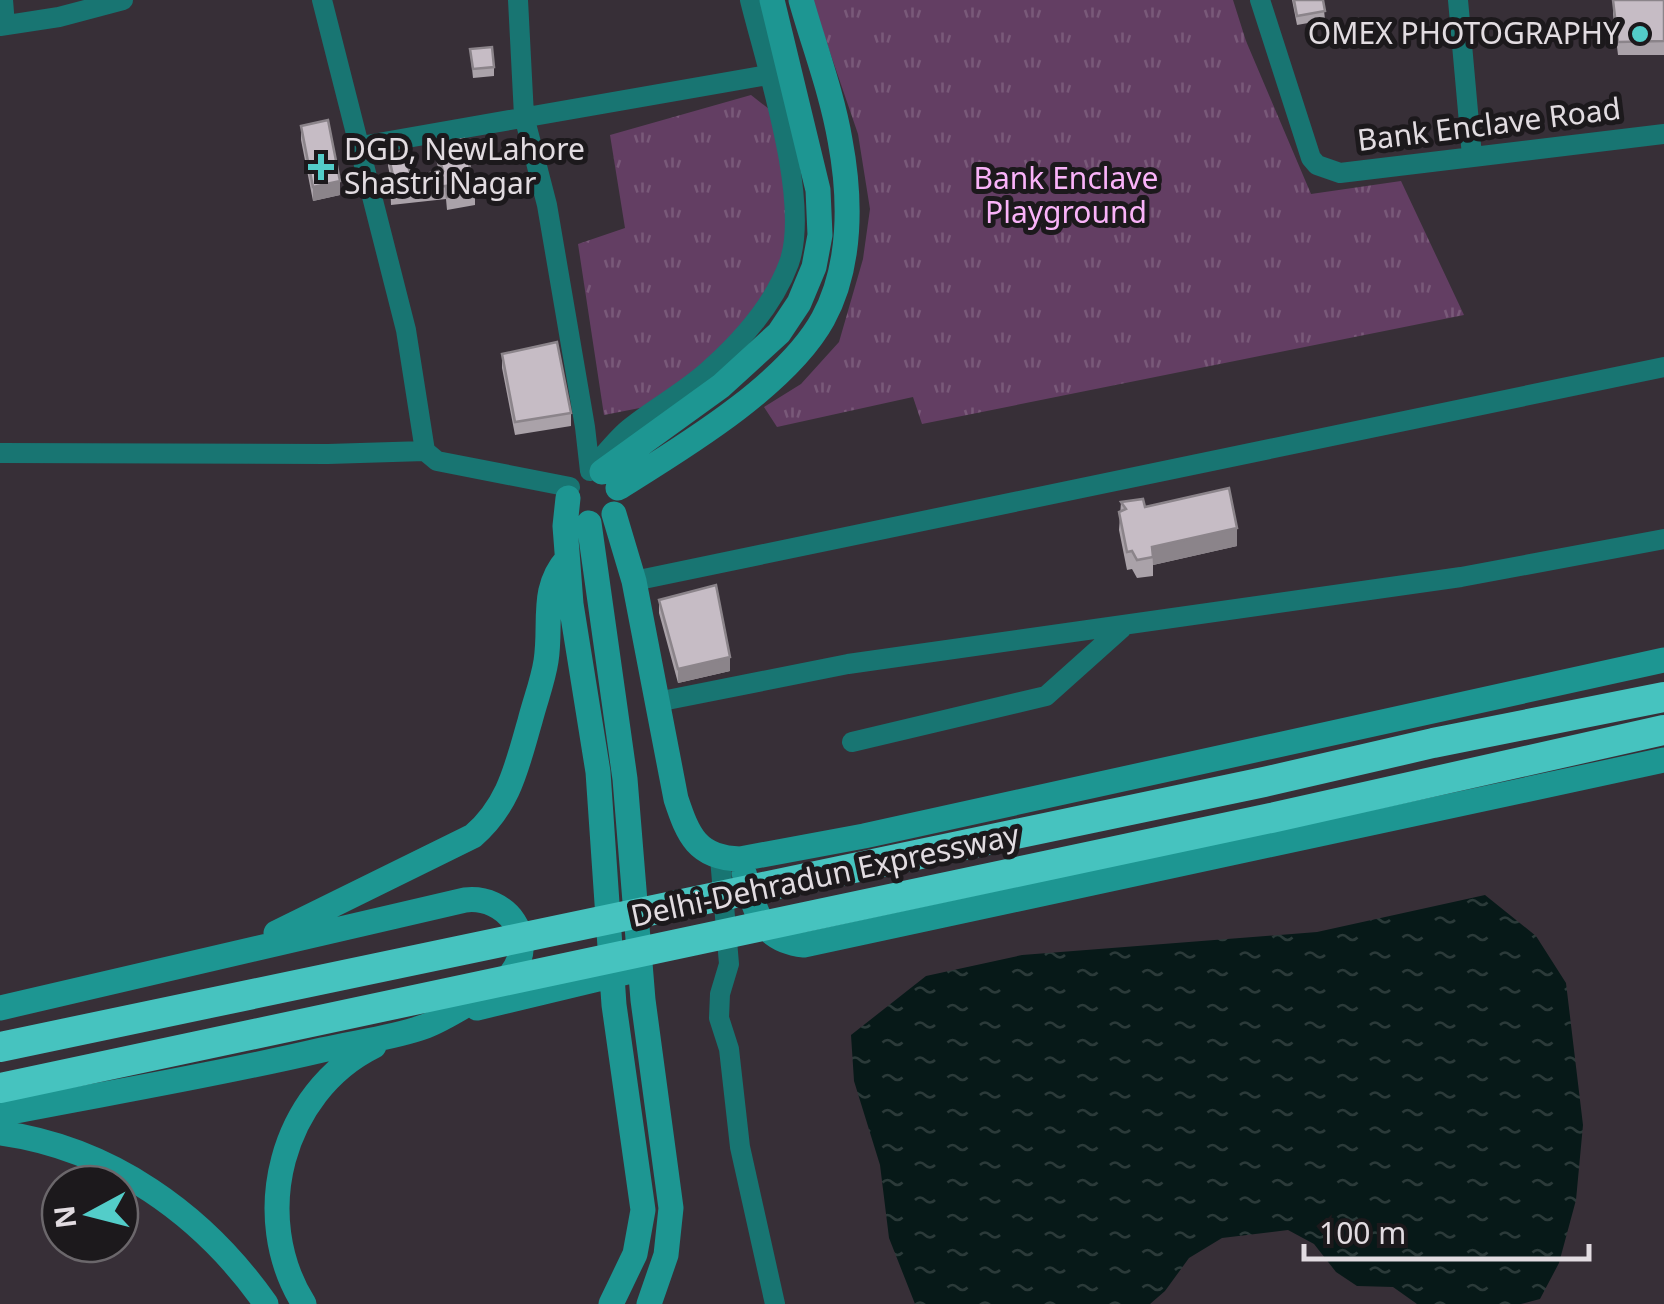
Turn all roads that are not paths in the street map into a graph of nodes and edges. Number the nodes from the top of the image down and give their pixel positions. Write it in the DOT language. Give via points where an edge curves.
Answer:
graph roads {
  1 [pos="3,0"];
  2 [pos="123,0"];
  3 [pos="322,0"];
  4 [pos="518,0"];
  5 [pos="801,0"];
  6 [pos="1260,0"];
  7 [pos="1458,0"];
  8 [pos="98,3"];
  9 [pos="763,7"];
  10 [pos="2,26"];
  11 [pos="768,76"];
  12 [pos="524,116"];
  13 [pos="1664,134"];
  14 [pos="361,146"];
  15 [pos="1472,156"];
  16 [pos="1664,367"];
  17 [pos="425,451"];
  18 [pos="0,453"];
  19 [pos="593,493"];
  20 [pos="1664,540"];
  21 [pos="567,559"];
  22 [pos="634,582"];
  23 [pos="1123,627"];
  24 [pos="1664,660"];
  25 [pos="1518,692"];
  26 [pos="1664,697"];
  27 [pos="656,702"];
  28 [pos="1436,709"];
  29 [pos="1478,717"];
  30 [pos="1520,725"];
  31 [pos="1664,730"];
  32 [pos="1443,741"];
  33 [pos="852,742"];
  34 [pos="1664,760"];
  35 [pos="1541,772"];
  36 [pos="1458,792"];
  37 [pos="730,858"];
  38 [pos="744,928"];
  39 [pos="226,957"];
  40 [pos="0,1008"];
  41 [pos="0,1047"];
  42 [pos="0,1088"];
  43 [pos="0,1114"];
  44 [pos="11,1134"];
  45 [pos="266,1304"];
  46 [pos="304,1304"];
  47 [pos="610,1304"];
  48 [pos="649,1304"];
  49 [pos="775,1304"];
  1 -- 10 [label="street"];
  2 -- 8 [label="street"];
  3 -- 14 [label="street"];
  4 -- 12 [label="street"];
  5 -- 19 [label="main road" via="841,140 847,220 835,291 806,346 782,369 724,417"];
  6 -- 15 [label="street, Bank Enclave Road" via="1317,165 1340,173"];
  7 -- 15 [label="street"];
  8 -- 10 [label="street" via="59,18"];
  9 -- 11 [label="street"];
  9 -- 19 [label="main road" via="818,190 814,268 779,332"];
  11 -- 12 [label="street"];
  11 -- 19 [label="street" via="794,206 795,234 784,274 758,318 709,371 625,432"];
  12 -- 14 [label="street"];
  12 -- 19 [label="street" via="546,206"];
  13 -- 15 [label="street, Bank Enclave Road"];
  14 -- 17 [label="street" via="406,330"];
  16 -- 22 [label="street"];
  17 -- 18 [label="street"];
  17 -- 19 [label="street" via="437,461"];
  19 -- 21 [label="main road" via="564,526"];
  19 -- 22 [label="main road"];
  19 -- 48 [label="main road" via="643,1000 671,1208 666,1256"];
  20 -- 23 [label="street"];
  21 -- 39 [label="main road" via="549,591 546,662 516,774 492,818 458,844"];
  21 -- 47 [label="main road" via="598,772 614,1006 643,1210 635,1254"];
  22 -- 27 [label="main road"];
  23 -- 27 [label="street" via="848,664"];
  23 -- 33 [label="street" via="1046,696"];
  24 -- 25 [label="main road"];
  25 -- 28 [label="main road"];
  25 -- 29 [label="main road"];
  26 -- 30 [label="highway, Delhi-Dehradun Expressway"];
  27 -- 37 [label="main road" via="685,826 706,853"];
  28 -- 29 [label="main road"];
  28 -- 37 [label="main road" via="864,836"];
  29 -- 30 [label="main road"];
  29 -- 32 [label="main road"];
  30 -- 32 [label="highway, Delhi-Dehradun Expressway"];
  31 -- 35 [label="highway, Delhi-Dehradun Expressway"];
  32 -- 41 [label="highway, Delhi-Dehradun Expressway"];
  34 -- 35 [label="main road"];
  35 -- 36 [label="highway, Delhi-Dehradun Expressway"];
  35 -- 36 [label="main road"];
  36 -- 37 [label="main road" via="804,945 771,933"];
  36 -- 38 [label="highway, Delhi-Dehradun Expressway"];
  37 -- 49 [label="street" via="728,964 719,1018"];
  38 -- 42 [label="highway, Delhi-Dehradun Expressway"];
  38 -- 46 [label="main road" via="652,966 491,1002 386,1039 349,1061 305,1110 280,1170 279,1236"];
  39 -- 40 [label="main road"];
  39 -- 43 [label="main road" via="475,899 502,908 516,922 521,942 508,978 428,1025"];
  44 -- 45 [label="main road" via="96,1160 166,1199 222,1248"];
}
